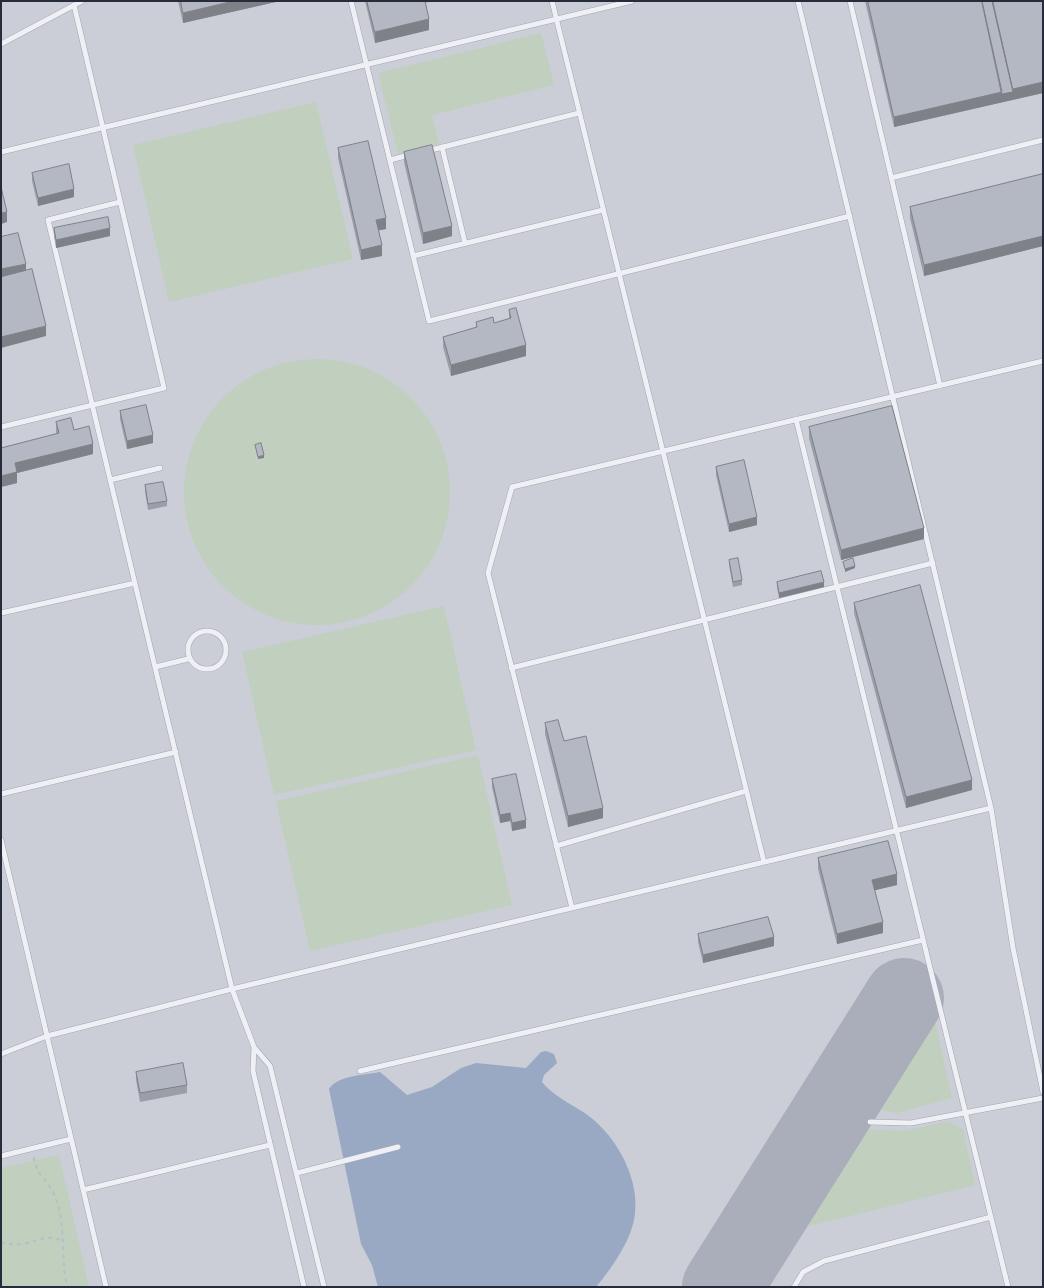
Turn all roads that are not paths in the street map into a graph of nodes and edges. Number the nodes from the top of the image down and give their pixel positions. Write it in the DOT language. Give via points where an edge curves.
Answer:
graph roads {
  1 [pos="82,1"];
  2 [pos="351,1"];
  3 [pos="552,1"];
  4 [pos="632,1"];
  5 [pos="798,1"];
  6 [pos="850,1"];
  7 [pos="74,5"];
  8 [pos="556,19"];
  9 [pos="1,44"];
  10 [pos="367,64"];
  11 [pos="579,113"];
  12 [pos="103,128"];
  13 [pos="1043,140"];
  14 [pos="442,147"];
  15 [pos="1,152"];
  16 [pos="390,160"];
  17 [pos="891,178"];
  18 [pos="120,202"];
  19 [pos="603,210"];
  20 [pos="850,216"];
  21 [pos="465,244"];
  22 [pos="413,256"];
  23 [pos="619,273"];
  24 [pos="1043,361"];
  25 [pos="940,386"];
  26 [pos="893,397"];
  27 [pos="92,406"];
  28 [pos="796,420"];
  29 [pos="1,427"];
  30 [pos="662,451"];
  31 [pos="160,468"];
  32 [pos="110,480"];
  33 [pos="933,564"];
  34 [pos="135,582"];
  35 [pos="837,587"];
  36 [pos="1,613"];
  37 [pos="704,620"];
  38 [pos="188,659"];
  39 [pos="155,667"];
  40 [pos="512,668"];
  41 [pos="176,752"];
  42 [pos="746,791"];
  43 [pos="1,794"];
  44 [pos="992,808"];
  45 [pos="896,831"];
  46 [pos="1,840"];
  47 [pos="556,846"];
  48 [pos="764,862"];
  49 [pos="572,908"];
  50 [pos="923,940"];
  51 [pos="232,989"];
  52 [pos="47,1036"];
  53 [pos="254,1047"];
  54 [pos="1,1054"];
  55 [pos="360,1071"];
  56 [pos="1043,1092"];
  57 [pos="1043,1098"];
  58 [pos="965,1112"];
  59 [pos="870,1122"];
  60 [pos="71,1139"];
  61 [pos="270,1145"];
  62 [pos="398,1147"];
  63 [pos="1,1156"];
  64 [pos="296,1173"];
  65 [pos="83,1190"];
  66 [pos="991,1217"];
  67 [pos="106,1287"];
  68 [pos="304,1287"];
  69 [pos="324,1287"];
  70 [pos="794,1287"];
  71 [pos="1008,1287"];
  1 -- 7 [label="lane"];
  2 -- 10 [label="lane"];
  3 -- 8 [label="lane"];
  4 -- 8 [label="lane"];
  5 -- 20 [label="lane"];
  6 -- 17 [label="lane"];
  7 -- 9 [label="lane"];
  7 -- 12 [label="lane"];
  8 -- 10 [label="lane"];
  8 -- 11 [label="lane"];
  10 -- 12 [label="lane"];
  10 -- 16 [label="lane"];
  11 -- 14 [label="lane"];
  11 -- 19 [label="lane"];
  12 -- 15 [label="lane"];
  12 -- 18 [label="lane"];
  13 -- 17 [label="lane"];
  14 -- 16 [label="lane"];
  14 -- 21 [label="lane"];
  16 -- 22 [label="lane"];
  17 -- 25 [label="lane"];
  18 -- 27 [label="lane" via="164,388"];
  18 -- 27 [label="lane" via="48,220"];
  19 -- 21 [label="lane"];
  19 -- 23 [label="lane"];
  20 -- 23 [label="lane"];
  20 -- 26 [label="lane"];
  21 -- 22 [label="lane"];
  22 -- 23 [label="lane" via="429,321"];
  23 -- 30 [label="lane"];
  24 -- 25 [label="lane"];
  25 -- 26 [label="lane"];
  26 -- 28 [label="lane"];
  26 -- 33 [label="lane"];
  27 -- 29 [label="lane"];
  27 -- 32 [label="lane"];
  28 -- 30 [label="lane"];
  28 -- 35 [label="lane"];
  30 -- 37 [label="lane"];
  30 -- 40 [label="lane" via="512,487 488,573"];
  31 -- 32 [label="lane"];
  32 -- 34 [label="lane"];
  33 -- 35 [label="lane"];
  33 -- 44 [label="lane"];
  34 -- 36 [label="lane"];
  34 -- 39 [label="lane"];
  35 -- 37 [label="lane"];
  35 -- 45 [label="lane"];
  37 -- 40 [label="lane"];
  37 -- 42 [label="lane"];
  38 -- 38 [label="lane" via="200,669 216,668 226,656 225,640 213,630 197,631 187,643"];
  38 -- 39 [label="lane"];
  39 -- 41 [label="lane"];
  40 -- 47 [label="lane"];
  41 -- 43 [label="lane"];
  41 -- 51 [label="lane"];
  42 -- 47 [label="lane"];
  42 -- 48 [label="lane"];
  44 -- 45 [label="lane"];
  44 -- 56 [label="lane" via="1013,948"];
  45 -- 48 [label="lane"];
  45 -- 50 [label="lane"];
  46 -- 52 [label="lane"];
  47 -- 49 [label="lane"];
  48 -- 49 [label="lane"];
  49 -- 51 [label="lane"];
  50 -- 55 [label="lane"];
  50 -- 58 [label="lane"];
  51 -- 52 [label="lane"];
  51 -- 53 [label="lane"];
  52 -- 54 [label="lane"];
  52 -- 60 [label="lane"];
  53 -- 61 [label="lane" via="253,1071"];
  53 -- 64 [label="lane" via="270,1066"];
  57 -- 58 [label="lane"];
  58 -- 59 [label="lane" via="911,1123"];
  58 -- 66 [label="lane"];
  60 -- 63 [label="lane"];
  60 -- 65 [label="lane"];
  61 -- 65 [label="lane"];
  61 -- 68 [label="lane"];
  62 -- 64 [label="lane"];
  64 -- 69 [label="lane"];
  65 -- 67 [label="lane"];
  66 -- 70 [label="lane" via="824,1261 803,1272"];
  66 -- 71 [label="lane"];
}
